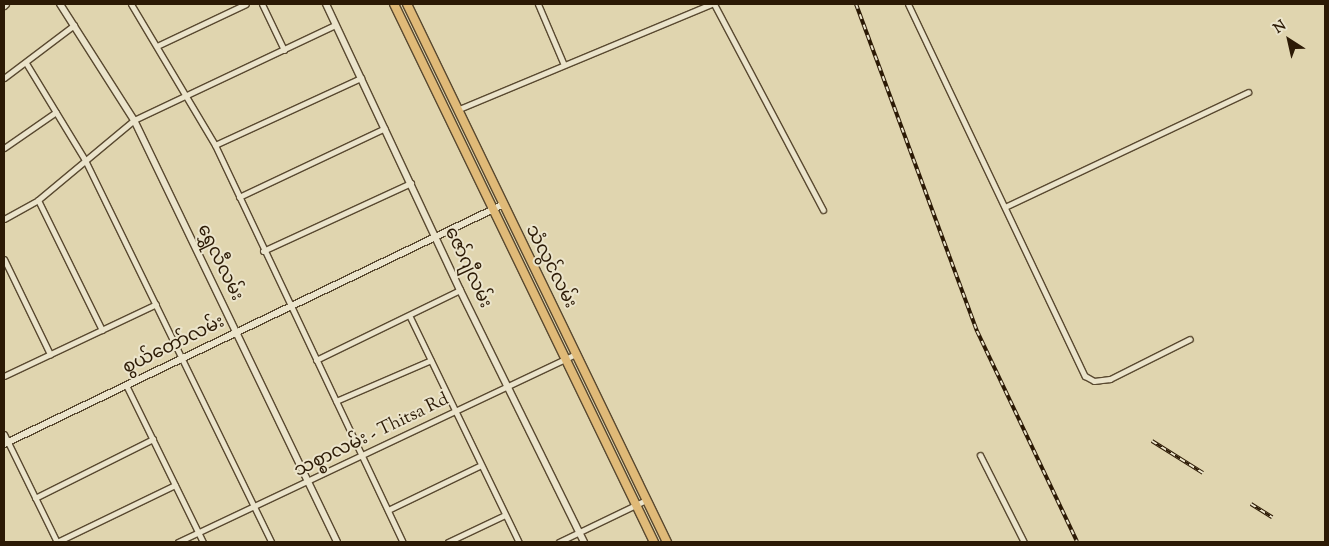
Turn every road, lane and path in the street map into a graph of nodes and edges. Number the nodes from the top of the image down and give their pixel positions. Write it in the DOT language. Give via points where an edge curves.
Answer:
graph roads {
  1 [pos="60,4"];
  2 [pos="131,4"];
  3 [pos="246,4"];
  4 [pos="262,4"];
  5 [pos="326,4"];
  6 [pos="394,4"];
  7 [pos="407,4"];
  8 [pos="538,4"];
  9 [pos="712,4"];
  10 [pos="908,4"];
  11 [pos="699,6"];
  12 [pos="74,25"];
  13 [pos="335,25"];
  14 [pos="158,46"];
  15 [pos="284,50"];
  16 [pos="433,57"];
  17 [pos="422,62"];
  18 [pos="26,63"];
  19 [pos="564,65"];
  20 [pos="4,78"];
  21 [pos="362,78"];
  22 [pos="1248,92"];
  23 [pos="188,94"];
  24 [pos="459,109"];
  25 [pos="56,112"];
  26 [pos="134,120"];
  27 [pos="385,128"];
  28 [pos="215,145"];
  29 [pos="4,148"];
  30 [pos="85,160"];
  31 [pos="411,183"];
  32 [pos="239,197"];
  33 [pos="38,200"];
  34 [pos="502,205"];
  35 [pos="1005,207"];
  36 [pos="493,209"];
  37 [pos="823,210"];
  38 [pos="4,219"];
  39 [pos="438,238"];
  40 [pos="263,251"];
  41 [pos="4,259"];
  42 [pos="460,290"];
  43 [pos="156,304"];
  44 [pos="290,307"];
  45 [pos="410,316"];
  46 [pos="102,330"];
  47 [pos="236,332"];
  48 [pos="1190,339"];
  49 [pos="577,353"];
  50 [pos="50,354"];
  51 [pos="182,358"];
  52 [pos="566,358"];
  53 [pos="316,360"];
  54 [pos="431,360"];
  55 [pos="4,376"];
  56 [pos="126,385"];
  57 [pos="507,386"];
  58 [pos="336,401"];
  59 [pos="455,411"];
  60 [pos="4,434"];
  61 [pos="152,439"];
  62 [pos="6,443"];
  63 [pos="980,455"];
  64 [pos="362,456"];
  65 [pos="481,465"];
  66 [pos="309,481"];
  67 [pos="175,485"];
  68 [pos="35,498"];
  69 [pos="646,500"];
  70 [pos="636,505"];
  71 [pos="254,507"];
  72 [pos="388,510"];
  73 [pos="505,515"];
  74 [pos="580,532"];
  75 [pos="198,533"];
  76 [pos="57,542"];
  77 [pos="178,542"];
  78 [pos="203,542"];
  79 [pos="271,542"];
  80 [pos="337,542"];
  81 [pos="403,542"];
  82 [pos="448,542"];
  83 [pos="519,542"];
  84 [pos="559,542"];
  85 [pos="584,542"];
  86 [pos="654,542"];
  87 [pos="667,542"];
  88 [pos="1024,542"];
  1 -- 12 [label="street, ရွှေလီလမ်း"];
  2 -- 14 [label="street"];
  3 -- 14 [label="street"];
  4 -- 15 [label="street"];
  5 -- 13 [label="street, ဇော်ဂျီလမ်း"];
  6 -- 17 [label="main road, သံလွင်လမ်း"];
  7 -- 16 [label="main road, သံလွင်လမ်း"];
  8 -- 19 [label="street"];
  9 -- 11 [label="street"];
  9 -- 37 [label="street"];
  10 -- 35 [label="street"];
  11 -- 19 [label="street"];
  12 -- 18 [label="street"];
  12 -- 26 [label="street, ရွှေလီလမ်း"];
  13 -- 15 [label="street"];
  13 -- 21 [label="street, ဇော်ဂျီလမ်း"];
  14 -- 23 [label="street"];
  15 -- 23 [label="street"];
  16 -- 17 [label="main road"];
  16 -- 24 [label="main road, သံလွင်လမ်း"];
  17 -- 36 [label="main road, သံလွင်လမ်း"];
  18 -- 20 [label="street"];
  18 -- 25 [label="street"];
  19 -- 24 [label="street"];
  21 -- 27 [label="street, ဇော်ဂျီလမ်း"];
  21 -- 28 [label="street"];
  22 -- 35 [label="street"];
  23 -- 26 [label="street"];
  23 -- 28 [label="street"];
  24 -- 34 [label="main road, သံလွင်လမ်း"];
  25 -- 29 [label="street"];
  25 -- 30 [label="street"];
  26 -- 30 [label="street"];
  26 -- 47 [label="street, ရွှေလီလမ်း"];
  27 -- 31 [label="street, ဇော်ဂျီလမ်း"];
  27 -- 32 [label="street"];
  28 -- 32 [label="street"];
  30 -- 33 [label="street"];
  30 -- 43 [label="street"];
  31 -- 39 [label="street, ဇော်ဂျီလမ်း"];
  31 -- 40 [label="street"];
  32 -- 40 [label="street"];
  33 -- 38 [label="street"];
  33 -- 46 [label="street"];
  34 -- 36 [label="street, စွယ်တော်လမ်း"];
  34 -- 49 [label="main road, သံလွင်လမ်း"];
  35 -- 48 [label="street" via="1089,379 1110,379"];
  36 -- 39 [label="street, စွယ်တော်လမ်း"];
  36 -- 52 [label="main road, သံလွင်လမ်း"];
  39 -- 42 [label="street, ဇော်ဂျီလမ်း"];
  39 -- 44 [label="street, စွယ်တော်လမ်း"];
  40 -- 44 [label="street"];
  41 -- 50 [label="street"];
  42 -- 45 [label="street"];
  42 -- 57 [label="street, ဇော်ဂျီလမ်း"];
  43 -- 46 [label="street"];
  43 -- 51 [label="street"];
  44 -- 47 [label="street, စွယ်တော်လမ်း"];
  44 -- 53 [label="street"];
  45 -- 53 [label="street"];
  45 -- 54 [label="street"];
  46 -- 50 [label="street"];
  47 -- 51 [label="street, စွယ်တော်လမ်း"];
  47 -- 66 [label="street, ရွှေလီလမ်း"];
  49 -- 52 [label="street, သစ္စာလမ်း - Thitsa Rd"];
  49 -- 69 [label="main road, သံလွင်လမ်း"];
  50 -- 55 [label="street"];
  51 -- 56 [label="street, စွယ်တော်လမ်း"];
  51 -- 71 [label="street"];
  52 -- 57 [label="street, သစ္စာလမ်း - Thitsa Rd"];
  52 -- 70 [label="main road, သံလွင်လမ်း"];
  53 -- 58 [label="street"];
  54 -- 58 [label="street"];
  54 -- 59 [label="street"];
  56 -- 61 [label="street"];
  56 -- 62 [label="street, စွယ်တော်လမ်း"];
  57 -- 59 [label="street, သစ္စာလမ်း - Thitsa Rd"];
  57 -- 74 [label="street, ဇော်ဂျီလမ်း"];
  58 -- 64 [label="street"];
  59 -- 64 [label="street, သစ္စာလမ်း - Thitsa Rd"];
  59 -- 65 [label="street"];
  60 -- 62 [label="street"];
  61 -- 67 [label="street"];
  61 -- 68 [label="street"];
  62 -- 68 [label="street"];
  63 -- 88 [label="street"];
  64 -- 66 [label="street, သစ္စာလမ်း - Thitsa Rd"];
  64 -- 72 [label="street"];
  65 -- 72 [label="street"];
  65 -- 73 [label="street"];
  66 -- 71 [label="street, သစ္စာလမ်း - Thitsa Rd"];
  66 -- 80 [label="street, ရွှေလီလမ်း"];
  67 -- 75 [label="street"];
  67 -- 76 [label="street"];
  68 -- 76 [label="street"];
  69 -- 70 [label="street"];
  69 -- 87 [label="main road, သံလွင်လမ်း"];
  70 -- 74 [label="street"];
  70 -- 86 [label="main road, သံလွင်လမ်း"];
  71 -- 75 [label="street, သစ္စာလမ်း - Thitsa Rd"];
  71 -- 79 [label="street"];
  72 -- 81 [label="street"];
  73 -- 82 [label="street"];
  73 -- 83 [label="street"];
  74 -- 84 [label="street"];
  74 -- 85 [label="street, ဇော်ဂျီလမ်း"];
  75 -- 77 [label="street, သစ္စာလမ်း - Thitsa Rd"];
  75 -- 78 [label="street"];
}
